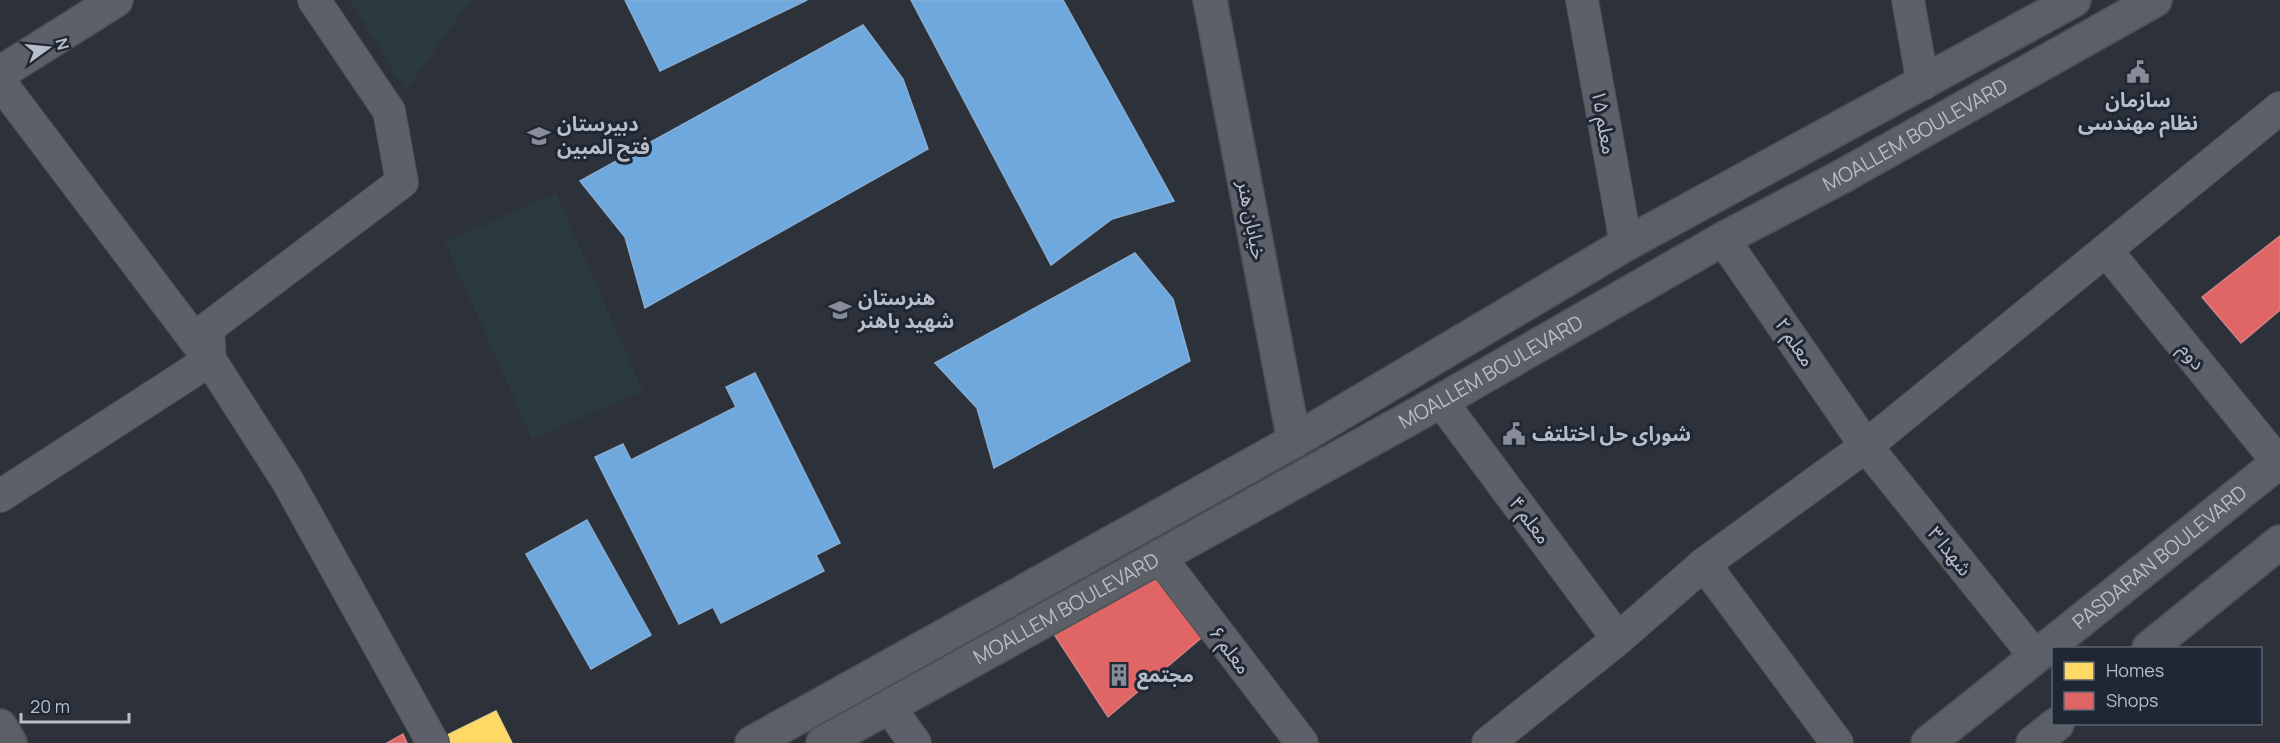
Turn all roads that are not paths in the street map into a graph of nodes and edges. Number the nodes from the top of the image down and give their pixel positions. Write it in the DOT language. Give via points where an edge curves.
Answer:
graph roads {
  1 [pos="116,0"];
  2 [pos="314,0"];
  3 [pos="1210,0"];
  4 [pos="1582,0"];
  5 [pos="1908,0"];
  6 [pos="2074,0"];
  7 [pos="2156,0"];
  8 [pos="0,73"];
  9 [pos="0,82"];
  10 [pos="1923,84"];
  11 [pos="2280,108"];
  12 [pos="1724,238"];
  13 [pos="1626,244"];
  14 [pos="2106,250"];
  15 [pos="210,360"];
  16 [pos="1441,401"];
  17 [pos="1294,441"];
  18 [pos="1866,446"];
  19 [pos="2279,461"];
  20 [pos="0,496"];
  21 [pos="2280,542"];
  22 [pos="1159,556"];
  23 [pos="1704,564"];
  24 [pos="1618,639"];
  25 [pos="2150,647"];
  26 [pos="2035,656"];
  27 [pos="889,707"];
  28 [pos="2055,725"];
  29 [pos="0,726"];
  30 [pos="10,743"];
  31 [pos="433,743"];
  32 [pos="752,743"];
  33 [pos="823,743"];
  34 [pos="915,743"];
  35 [pos="1302,743"];
  36 [pos="1488,743"];
  37 [pos="1837,743"];
  38 [pos="1928,743"];
  39 [pos="2033,743"];
  1 -- 8 [label="street"];
  2 -- 15 [label="street" via="389,111 402,182 208,328"];
  3 -- 17 [label="street, خیابان هنر"];
  4 -- 13 [label="street, معلم ۱۵"];
  5 -- 10 [label="street"];
  6 -- 10 [label="main road, MOALLEM BOULEVARD"];
  7 -- 12 [label="main road, MOALLEM BOULEVARD" via="1841,177"];
  9 -- 15 [label="street"];
  10 -- 13 [label="main road, MOALLEM BOULEVARD"];
  11 -- 14 [label="street"];
  12 -- 16 [label="main road, MOALLEM BOULEVARD"];
  12 -- 18 [label="street, معلم ۲"];
  13 -- 17 [label="main road, MOALLEM BOULEVARD"];
  14 -- 18 [label="street"];
  14 -- 19 [label="street, دوم"];
  15 -- 20 [label="street"];
  15 -- 31 [label="street" via="287,480"];
  16 -- 22 [label="main road, MOALLEM BOULEVARD"];
  16 -- 24 [label="street, معلم ۴"];
  17 -- 32 [label="main road, MOALLEM BOULEVARD"];
  18 -- 23 [label="street"];
  18 -- 26 [label="street, شهدا ۳"];
  19 -- 26 [label="main road, PASDARAN BOULEVARD"];
  21 -- 25 [label="main road"];
  22 -- 27 [label="main road, MOALLEM BOULEVARD"];
  22 -- 35 [label="street, معلم ۶"];
  23 -- 24 [label="street"];
  23 -- 37 [label="street"];
  24 -- 36 [label="street"];
  26 -- 38 [label="main road, PASDARAN BOULEVARD"];
  27 -- 33 [label="main road, MOALLEM BOULEVARD"];
  27 -- 34 [label="street"];
  28 -- 39 [label="main road"];
  29 -- 30 [label="main road"];
}
